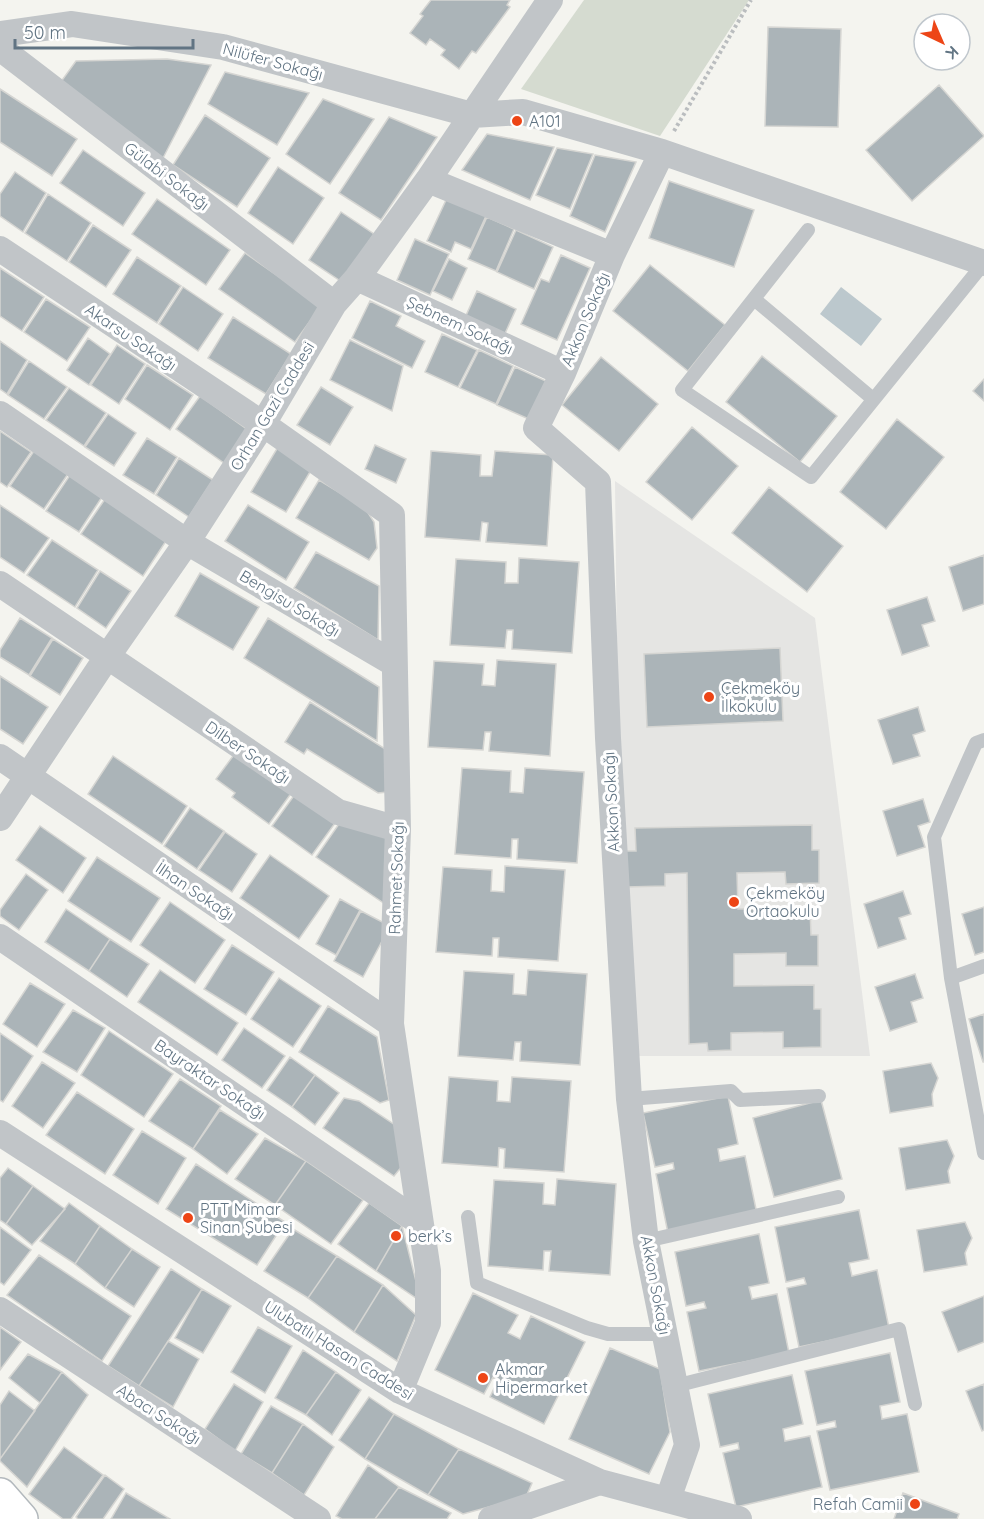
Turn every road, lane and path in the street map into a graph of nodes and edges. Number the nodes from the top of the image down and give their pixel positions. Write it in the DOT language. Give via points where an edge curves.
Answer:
graph roads {
  1 [pos="550,0"];
  2 [pos="752,0"];
  3 [pos="0,34"];
  4 [pos="0,48"];
  5 [pos="472,115"];
  6 [pos="662,152"];
  7 [pos="428,180"];
  8 [pos="808,230"];
  9 [pos="0,249"];
  10 [pos="612,255"];
  11 [pos="984,263"];
  12 [pos="357,278"];
  13 [pos="754,299"];
  14 [pos="333,304"];
  15 [pos="563,373"];
  16 [pos="873,399"];
  17 [pos="0,414"];
  18 [pos="263,424"];
  19 [pos="187,542"];
  20 [pos="0,584"];
  21 [pos="107,657"];
  22 [pos="393,663"];
  23 [pos="984,740"];
  24 [pos="0,757"];
  25 [pos="28,777"];
  26 [pos="0,818"];
  27 [pos="398,829"];
  28 [pos="0,937"];
  29 [pos="984,966"];
  30 [pos="951,978"];
  31 [pos="391,1024"];
  32 [pos="819,1096"];
  33 [pos="629,1099"];
  34 [pos="0,1133"];
  35 [pos="984,1153"];
  36 [pos="838,1197"];
  37 [pos="468,1217"];
  38 [pos="419,1222"];
  39 [pos="646,1241"];
  40 [pos="0,1310"];
  41 [pos="665,1334"];
  42 [pos="675,1386"];
  43 [pos="399,1391"];
  44 [pos="915,1404"];
  45 [pos="600,1482"];
  46 [pos="0,1495"];
  47 [pos="668,1499"];
  48 [pos="21,1519"];
  49 [pos="318,1519"];
  50 [pos="491,1519"];
  51 [pos="739,1519"];
  1 -- 5 [label="street, Orhan Gazi Caddesi"];
  2 -- 6 [label="path"];
  3 -- 5 [label="street, Nilüfer Sokağı" via="72,24 223,47"];
  4 -- 14 [label="street, Gülabi Sokağı"];
  5 -- 6 [label="street, Nilüfer Sokağı" via="523,112"];
  5 -- 7 [label="street, Orhan Gazi Caddesi"];
  6 -- 10 [label="street, Akkon Sokağı"];
  6 -- 11 [label="street, Nilüfer Sokağı"];
  7 -- 10 [label="street"];
  7 -- 12 [label="street, Orhan Gazi Caddesi"];
  8 -- 13 [label="lane"];
  9 -- 18 [label="street, Akarsu Sokağı"];
  10 -- 15 [label="street, Akkon Sokağı"];
  11 -- 16 [label="lane"];
  12 -- 14 [label="street, Orhan Gazi Caddesi"];
  12 -- 15 [label="street, Şebnem Sokağı"];
  13 -- 16 [label="lane"];
  13 -- 16 [label="lane" via="682,390 812,477"];
  14 -- 18 [label="street, Orhan Gazi Caddesi"];
  15 -- 33 [label="street, Akkon Sokağı" via="536,428 598,482"];
  17 -- 19 [label="street, Bengisu Sokağı"];
  18 -- 19 [label="street, Orhan Gazi Caddesi"];
  18 -- 22 [label="street, Rahmet Sokağı" via="392,515"];
  19 -- 21 [label="street, Orhan Gazi Caddesi"];
  19 -- 22 [label="street, Bengisu Sokağı"];
  20 -- 21 [label="street, Dilber Sokağı"];
  21 -- 25 [label="street, Orhan Gazi Caddesi"];
  21 -- 27 [label="street, Dilber Sokağı" via="338,812"];
  22 -- 27 [label="street, Rahmet Sokağı"];
  23 -- 30 [label="lane" via="976,743 934,837"];
  24 -- 25 [label="street, İlhan Sokağı"];
  25 -- 26 [label="street, Orhan Gazi Caddesi"];
  25 -- 31 [label="street, İlhan Sokağı"];
  27 -- 31 [label="street, Rahmet Sokağı"];
  28 -- 38 [label="street, Bayraktar Sokağı"];
  29 -- 30 [label="lane"];
  30 -- 35 [label="lane"];
  31 -- 38 [label="street, Rahmet Sokağı"];
  32 -- 33 [label="lane" via="740,1100 731,1090"];
  33 -- 39 [label="street, Akkon Sokağı"];
  34 -- 43 [label="street, Ulubatlı Hasan Caddesi"];
  36 -- 39 [label="lane"];
  37 -- 41 [label="lane" via="477,1283 608,1334"];
  38 -- 43 [label="street, Rahmet Sokağı" via="428,1272 428,1323"];
  39 -- 41 [label="street, Akkon Sokağı"];
  40 -- 49 [label="street, Abacı Sokağı"];
  41 -- 42 [label="street, Akkon Sokağı"];
  42 -- 44 [label="lane" via="899,1329"];
  42 -- 47 [label="street, Akkon Sokağı" via="687,1445"];
  43 -- 45 [label="street, Ulubatlı Hasan Caddesi"];
  45 -- 47 [label="street, Ulubatlı Hasan Caddesi"];
  45 -- 50 [label="street"];
  46 -- 48 [label="street"];
  47 -- 51 [label="street, Ulubatlı Hasan Caddesi"];
}
